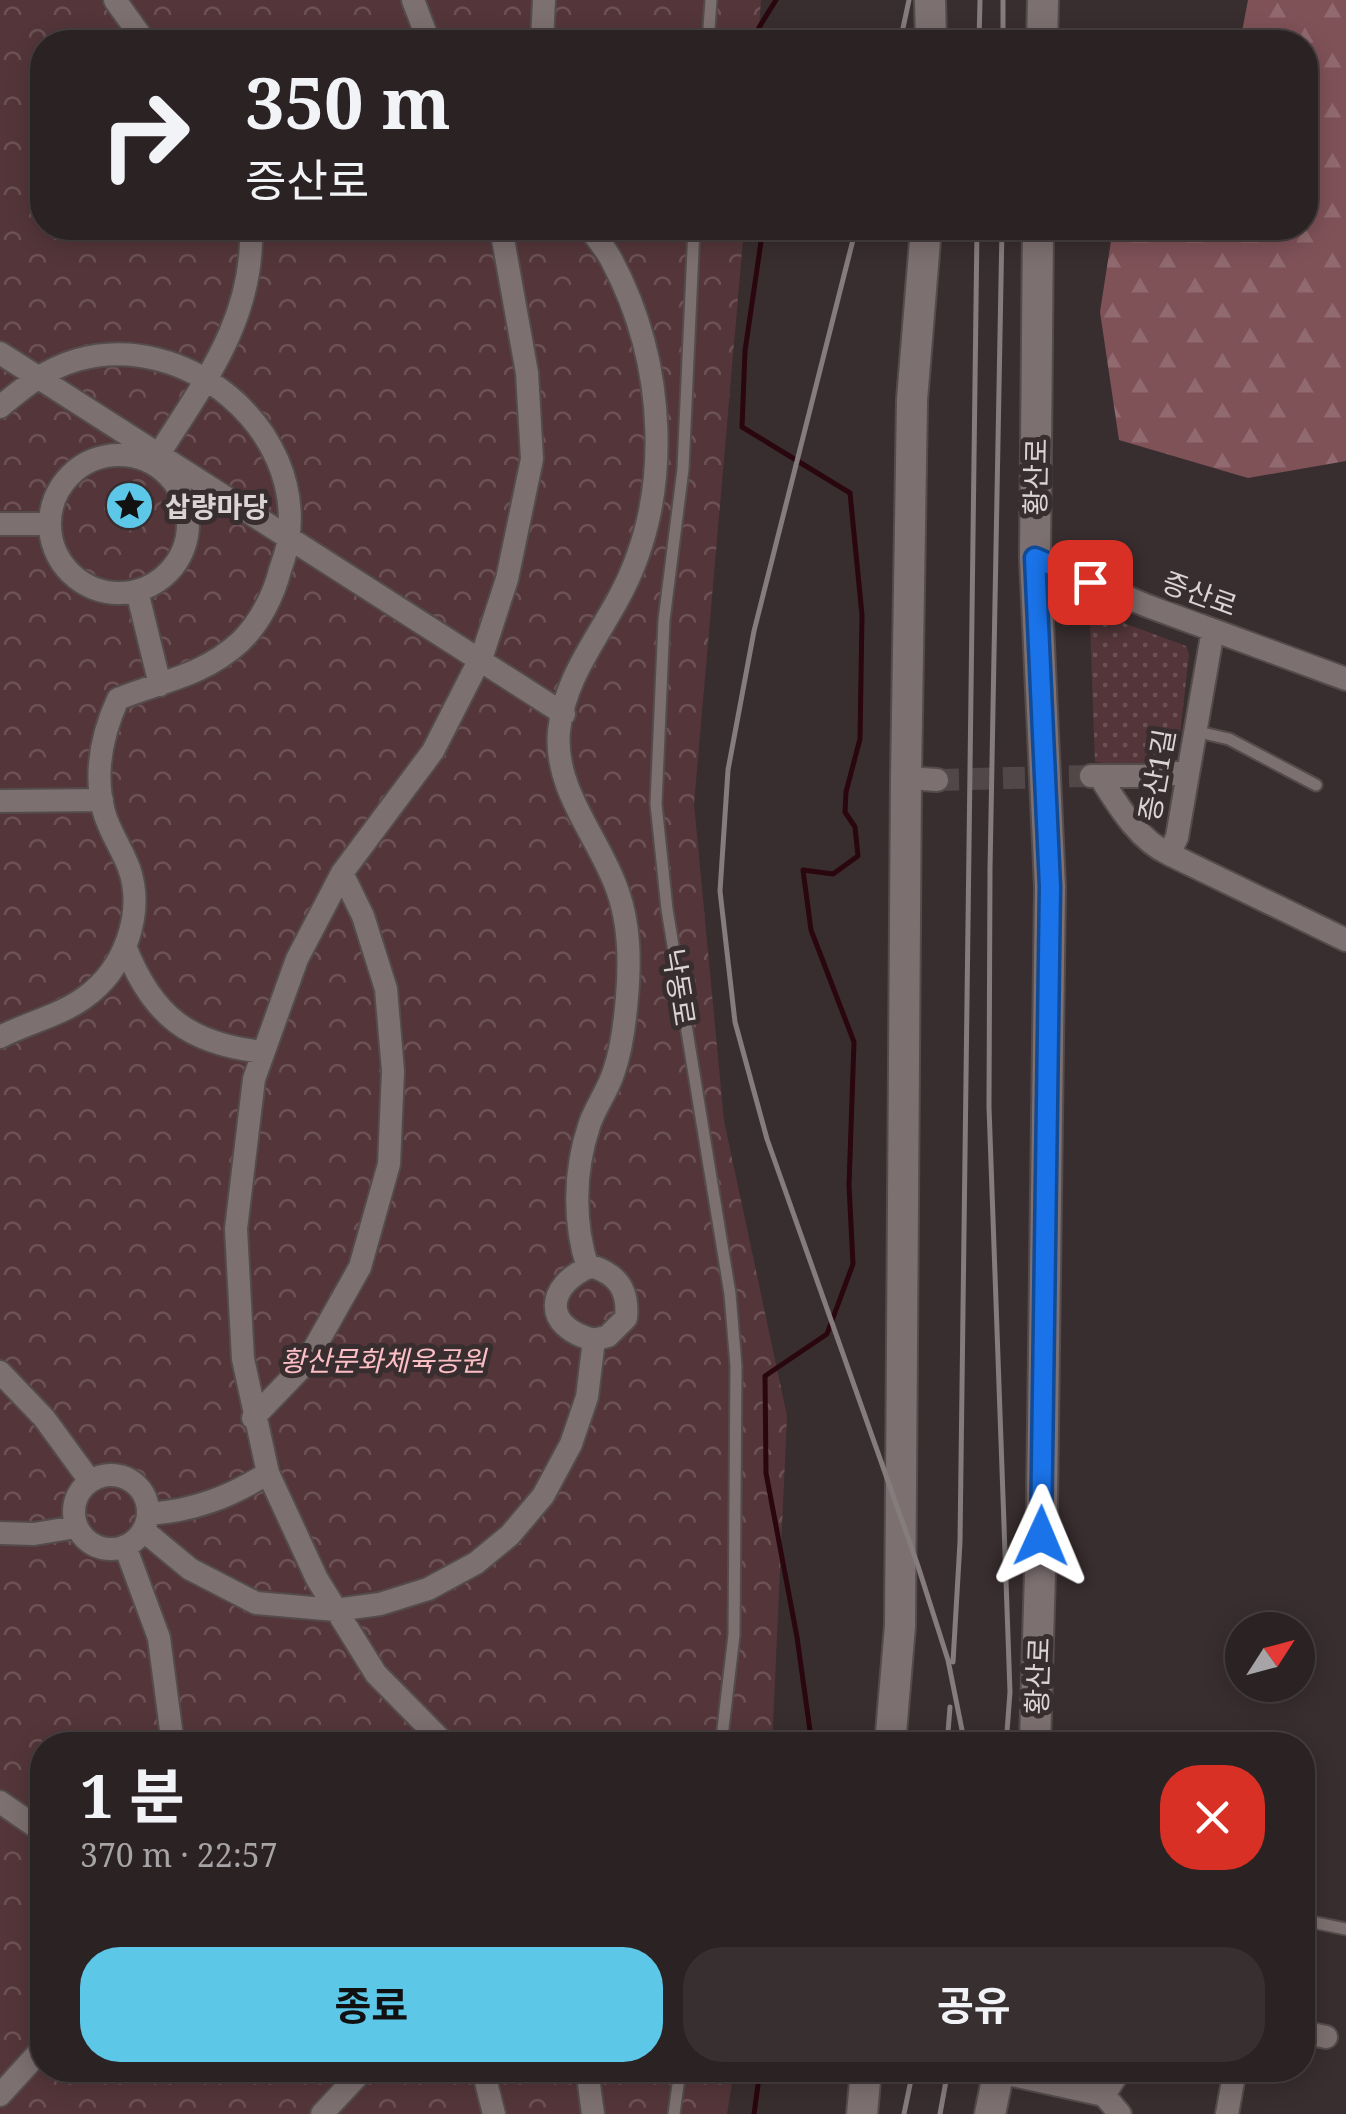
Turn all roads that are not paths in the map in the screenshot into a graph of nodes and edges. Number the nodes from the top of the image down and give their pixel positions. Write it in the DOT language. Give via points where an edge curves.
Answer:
graph roads {
  1 [pos="114,0"];
  2 [pos="413,0"];
  3 [pos="544,0"];
  4 [pos="711,0"];
  5 [pos="930,0"];
  6 [pos="1043,0"];
  7 [pos="136,30"];
  8 [pos="424,30"];
  9 [pos="543,30"];
  10 [pos="709,30"];
  11 [pos="931,30"];
  12 [pos="1042,30"];
  13 [pos="251,240"];
  14 [pos="503,240"];
  15 [pos="598,240"];
  16 [pos="693,240"];
  17 [pos="925,240"];
  18 [pos="1038,240"];
  19 [pos="0,353"];
  20 [pos="37,377"];
  21 [pos="206,378"];
  22 [pos="0,407"];
  23 [pos="159,454"];
  24 [pos="0,524"];
  25 [pos="49,524"];
  26 [pos="289,539"];
  27 [pos="1035,558"];
  28 [pos="137,591"];
  29 [pos="1213,630"];
  30 [pos="480,660"];
  31 [pos="1346,679"];
  32 [pos="160,685"];
  33 [pos="564,714"];
  34 [pos="1194,732"];
  35 [pos="1188,772"];
  36 [pos="906,778"];
  37 [pos="937,780"];
  38 [pos="1316,785"];
  39 [pos="0,800"];
  40 [pos="102,800"];
  41 [pos="1169,854"];
  42 [pos="342,872"];
  43 [pos="1346,940"];
  44 [pos="125,946"];
  45 [pos="0,1038"];
  46 [pos="263,1052"];
  47 [pos="588,1268"];
  48 [pos="594,1340"];
  49 [pos="0,1372"];
  50 [pos="254,1418"];
  51 [pos="268,1473"];
  52 [pos="90,1481"];
  53 [pos="146,1522"];
  54 [pos="76,1527"];
  55 [pos="0,1532"];
  56 [pos="125,1546"];
  57 [pos="336,1610"];
  58 [pos="172,1732"];
  59 [pos="433,1732"];
  60 [pos="723,1732"];
  61 [pos="891,1732"];
  62 [pos="1035,1732"];
  63 [pos="0,1802"];
  64 [pos="30,1823"];
  65 [pos="1315,1923"];
  66 [pos="1346,1929"];
  67 [pos="1315,2035"];
  68 [pos="1326,2037"];
  69 [pos="30,2062"];
  70 [pos="352,2082"];
  71 [pos="486,2082"];
  72 [pos="589,2082"];
  73 [pos="678,2082"];
  74 [pos="865,2082"];
  75 [pos="997,2082"];
  76 [pos="1047,2082"];
  77 [pos="1112,2082"];
  78 [pos="1233,2082"];
  79 [pos="0,2095"];
  80 [pos="1104,2095"];
  81 [pos="322,2114"];
  82 [pos="494,2114"];
  83 [pos="593,2114"];
  84 [pos="674,2114"];
  85 [pos="862,2114"];
  86 [pos="990,2114"];
  87 [pos="1120,2114"];
  88 [pos="1226,2114"];
  1 -- 7 [label="street"];
  2 -- 8 [label="street"];
  3 -- 9 [label="street"];
  4 -- 10 [label="lane"];
  5 -- 11 [label="street"];
  6 -- 12 [label="street"];
  13 -- 21 [label="street" via="240,312"];
  14 -- 30 [label="street" via="528,373 532,459 506,580"];
  15 -- 33 [label="street" via="642,340 659,445 641,545 618,600 580,662"];
  16 -- 60 [label="lane, 낙동로" via="656,804 736,1366 734,1636"];
  17 -- 36 [label="street" via="912,400"];
  18 -- 27 [label="street, 황산로"];
  19 -- 20 [label="street"];
  20 -- 21 [label="street" via="78,360 122,354 166,360"];
  20 -- 22 [label="street"];
  20 -- 23 [label="street"];
  21 -- 23 [label="street"];
  21 -- 26 [label="street" via="244,408 271,446 286,491"];
  23 -- 26 [label="street"];
  24 -- 25 [label="street"];
  25 -- 28 [label="street" via="66,570 84,584 107,593"];
  25 -- 28 [label="street" via="63,482 102,456 147,460 166,472 184,501 188,534 168,573"];
  26 -- 30 [label="street"];
  26 -- 32 [label="street" via="274,594 242,641 195,674"];
  27 -- 29 [label="street, 증산로"];
  27 -- 62 [label="street, 황산로" via="1050,887"];
  28 -- 32 [label="street"];
  29 -- 31 [label="street, 증산로"];
  29 -- 34 [label="street, 증산1길"];
  30 -- 33 [label="street"];
  30 -- 42 [label="street" via="433,752"];
  32 -- 40 [label="street" via="118,699 101,756"];
  33 -- 47 [label="street" via="559,732 565,772 576,809 619,893 630,948 617,1060 580,1159 578,1214"];
  34 -- 35 [label="street, 증산1길"];
  34 -- 38 [label="lane" via="1228,740"];
  35 -- 41 [label="street, 증산1길"];
  35 -- 41 [label="street" via="1094,776 1154,847"];
  36 -- 37 [label="street"];
  36 -- 61 [label="street" via="900,1626"];
  39 -- 40 [label="street"];
  40 -- 44 [label="street" via="135,897"];
  41 -- 43 [label="street, 증산1길"];
  42 -- 46 [label="street" via="297,959"];
  42 -- 50 [label="street" via="386,989 393,1071 389,1164 360,1267 306,1364"];
  44 -- 45 [label="street" via="85,998"];
  44 -- 46 [label="street" via="161,1012 206,1040"];
  46 -- 50 [label="street" via="236,1229 243,1359"];
  47 -- 48 [label="street" via="556,1292 555,1310 564,1327"];
  47 -- 48 [label="street" via="614,1275 628,1307 616,1330"];
  48 -- 57 [label="street" via="586,1397 570,1444 542,1496 510,1534 476,1563 428,1589"];
  49 -- 52 [label="street"];
  50 -- 51 [label="street"];
  51 -- 53 [label="street" via="208,1504"];
  51 -- 57 [label="street"];
  52 -- 53 [label="street" via="112,1474 134,1482 142,1491"];
  52 -- 54 [label="street" via="75,1502"];
  53 -- 56 [label="street"];
  53 -- 57 [label="street" via="190,1569 256,1603"];
  54 -- 55 [label="street"];
  54 -- 56 [label="street" via="94,1545"];
  56 -- 58 [label="street" via="159,1638"];
  57 -- 59 [label="street" via="376,1674"];
  63 -- 64 [label="street"];
  65 -- 66 [label="lane"];
  67 -- 68 [label="street"];
  69 -- 79 [label="street"];
  70 -- 81 [label="street"];
  71 -- 82 [label="street"];
  72 -- 83 [label="street"];
  73 -- 84 [label="lane"];
  74 -- 85 [label="street"];
  75 -- 86 [label="street"];
  76 -- 80 [label="street"];
  77 -- 80 [label="street"];
  78 -- 88 [label="street"];
  80 -- 87 [label="street"];
}
